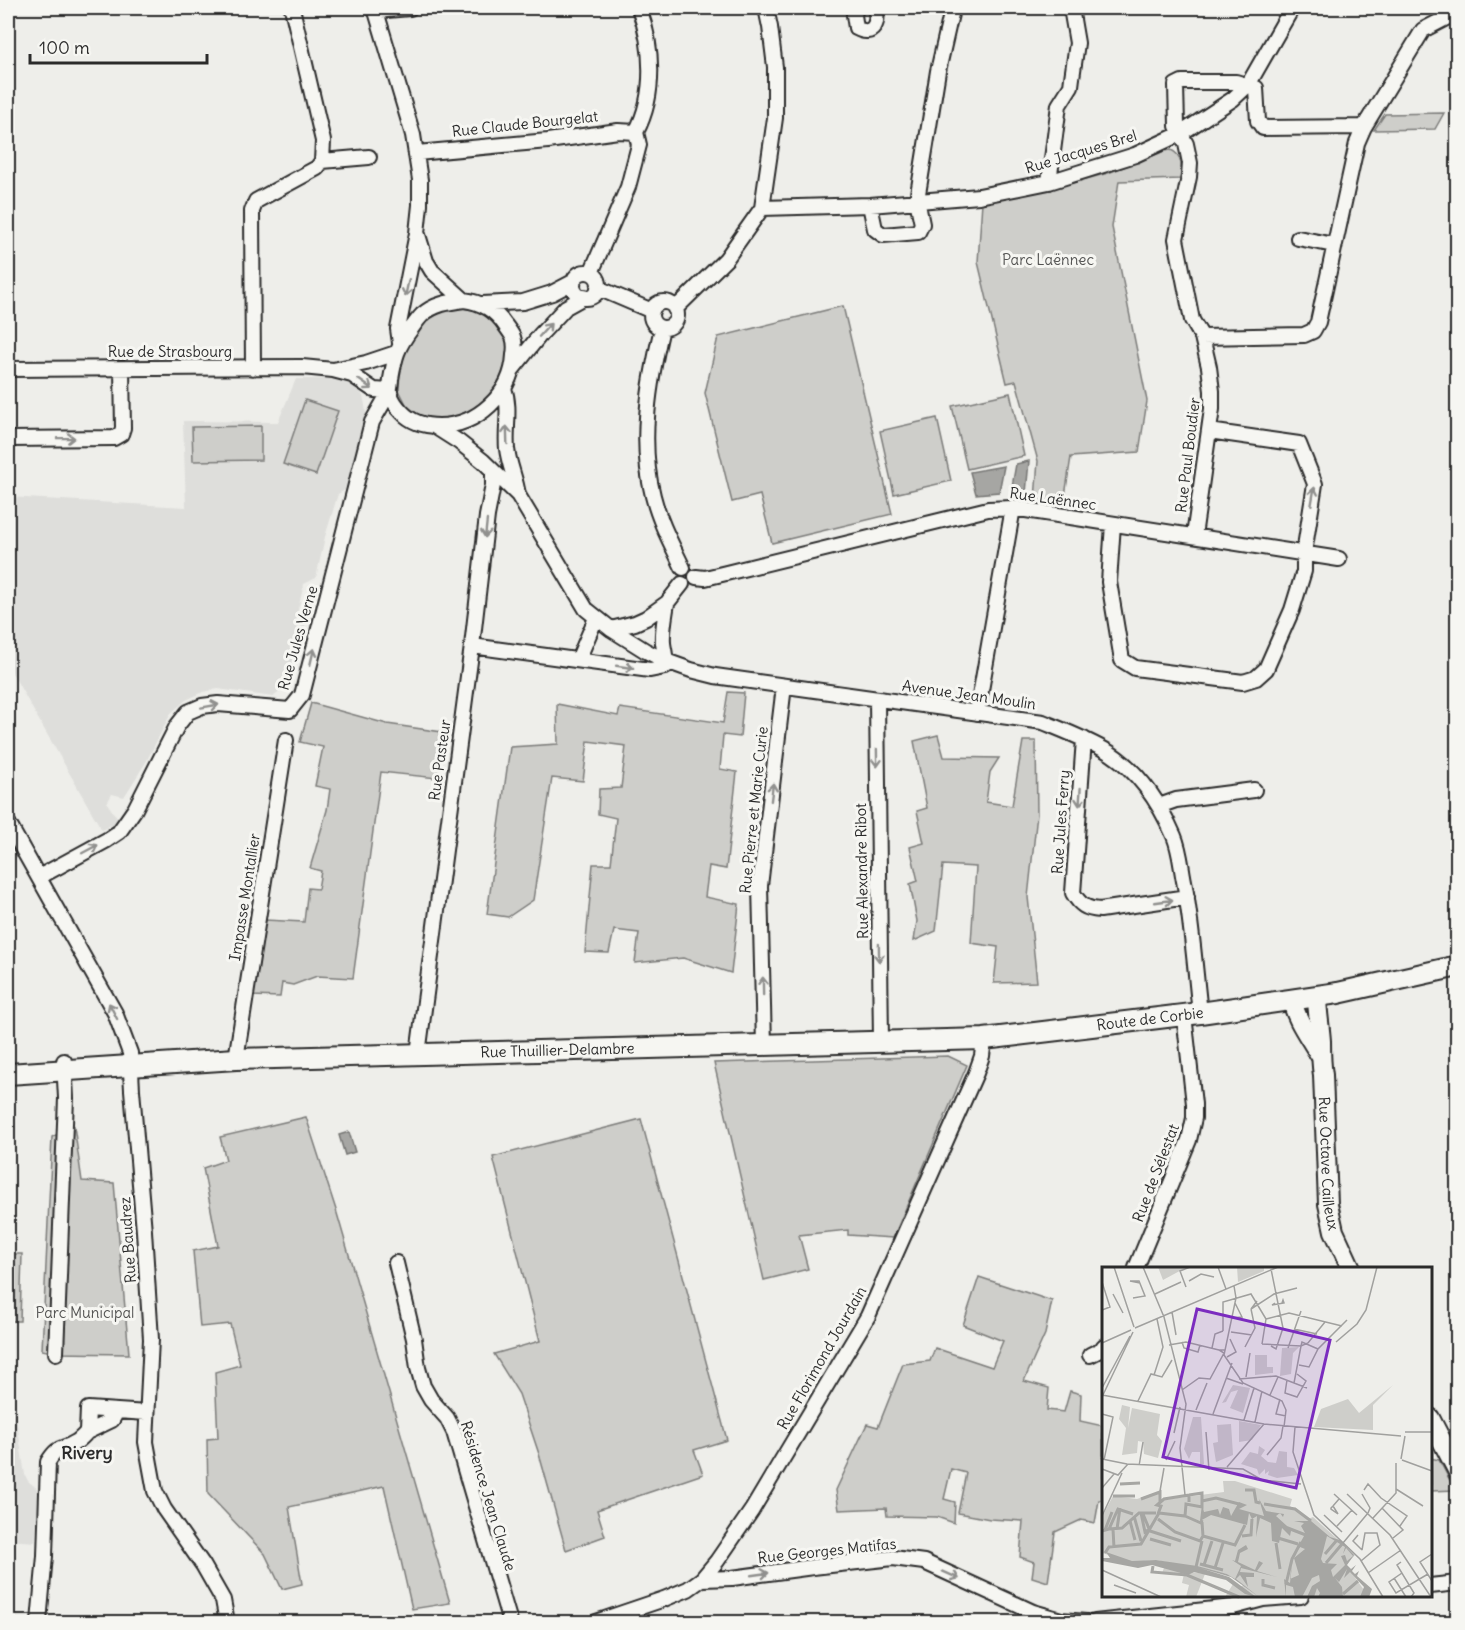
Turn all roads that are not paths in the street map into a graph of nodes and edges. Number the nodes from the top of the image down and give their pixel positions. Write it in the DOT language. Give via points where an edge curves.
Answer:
graph roads {
  1 [pos="292,8"];
  2 [pos="410,8"];
  3 [pos="639,8"];
  4 [pos="766,8"];
  5 [pos="856,8"];
  6 [pos="875,8"];
  7 [pos="950,8"];
  8 [pos="1071,8"];
  9 [pos="1292,8"];
  10 [pos="1453,8"];
  11 [pos="375,9"];
  12 [pos="1248,85"];
  13 [pos="1364,127"];
  14 [pos="636,132"];
  15 [pos="1180,134"];
  16 [pos="417,153"];
  17 [pos="369,157"];
  18 [pos="322,161"];
  19 [pos="1049,182"];
  20 [pos="917,200"];
  21 [pos="870,205"];
  22 [pos="762,208"];
  23 [pos="417,233"];
  24 [pos="1298,238"];
  25 [pos="1334,245"];
  26 [pos="591,273"];
  27 [pos="573,282"];
  28 [pos="598,288"];
  29 [pos="584,297"];
  30 [pos="464,300"];
  31 [pos="482,304"];
  32 [pos="675,309"];
  33 [pos="652,310"];
  34 [pos="662,328"];
  35 [pos="1202,337"];
  36 [pos="398,348"];
  37 [pos="253,368"];
  38 [pos="8,369"];
  39 [pos="123,369"];
  40 [pos="333,370"];
  41 [pos="513,370"];
  42 [pos="504,388"];
  43 [pos="390,391"];
  44 [pos="434,426"];
  45 [pos="1209,431"];
  46 [pos="8,439"];
  47 [pos="493,471"];
  48 [pos="518,495"];
  49 [pos="1013,508"];
  50 [pos="1113,524"];
  51 [pos="1194,536"];
  52 [pos="1304,554"];
  53 [pos="1339,559"];
  54 [pos="683,568"];
  55 [pos="696,577"];
  56 [pos="682,584"];
  57 [pos="667,603"];
  58 [pos="596,618"];
  59 [pos="611,629"];
  60 [pos="472,646"];
  61 [pos="578,660"];
  62 [pos="666,661"];
  63 [pos="784,686"];
  64 [pos="877,699"];
  65 [pos="976,713"];
  66 [pos="1084,739"];
  67 [pos="286,740"];
  68 [pos="1254,790"];
  69 [pos="1159,806"];
  70 [pos="8,823"];
  71 [pos="39,877"];
  72 [pos="1187,897"];
  73 [pos="1458,966"];
  74 [pos="1317,996"];
  75 [pos="1292,1000"];
  76 [pos="1192,1014"];
  77 [pos="984,1039"];
  78 [pos="880,1042"];
  79 [pos="764,1045"];
  80 [pos="418,1054"];
  81 [pos="1320,1055"];
  82 [pos="236,1059"];
  83 [pos="65,1065"];
  84 [pos="131,1066"];
  85 [pos="8,1074"];
  86 [pos="396,1263"];
  87 [pos="1137,1267"];
  88 [pos="1350,1267"];
  89 [pos="1102,1349"];
  90 [pos="56,1353"];
  91 [pos="1090,1355"];
  92 [pos="117,1411"];
  93 [pos="147,1413"];
  94 [pos="1432,1420"];
  95 [pos="87,1432"];
  96 [pos="1458,1472"];
  97 [pos="702,1579"];
  98 [pos="1458,1583"];
  99 [pos="1432,1586"];
  100 [pos="1288,1597"];
  101 [pos="39,1623"];
  102 [pos="227,1623"];
  103 [pos="510,1623"];
  104 [pos="596,1623"];
  105 [pos="1088,1623"];
  106 [pos="1095,1623"];
  1 -- 18 [label="street" via="323,141"];
  2 -- 11 [label="street"];
  3 -- 14 [label="street" via="651,74 645,113"];
  4 -- 22 [label="street" via="774,67 775,118"];
  5 -- 6 [label="street" via="856,28 868,32 876,23"];
  7 -- 20 [label="street"];
  8 -- 19 [label="street" via="1077,43 1071,86 1059,105"];
  9 -- 12 [label="street, Rue Jacques Brel"];
  10 -- 13 [label="street" via="1448,17 1423,30"];
  11 -- 16 [label="street"];
  12 -- 13 [label="street" via="1256,88 1258,121 1263,128"];
  12 -- 15 [label="street, Rue Jacques Brel"];
  12 -- 15 [label="street" via="1176,85"];
  13 -- 25 [label="street"];
  14 -- 16 [label="street, Rue Claude Bourgelat"];
  14 -- 26 [label="street" via="639,145 628,187"];
  15 -- 19 [label="street, Rue Jacques Brel" via="1134,155"];
  15 -- 35 [label="street, Rue Paul Boudier" via="1186,144 1190,177 1176,239 1192,321"];
  16 -- 23 [label="street"];
  17 -- 18 [label="street"];
  18 -- 37 [label="street" via="317,168 256,201 252,211"];
  19 -- 20 [label="street, Rue Jacques Brel" via="979,196"];
  20 -- 21 [label="street, Rue Jacques Brel"];
  20 -- 21 [label="street" via="922,224 918,232 884,235 875,229"];
  21 -- 22 [label="street, Rue Jacques Brel"];
  22 -- 32 [label="street" via="726,259"];
  23 -- 30 [label="street" via="432,271"];
  23 -- 36 [label="street, one-way" via="398,329"];
  24 -- 25 [label="street"];
  25 -- 35 [label="street" via="1313,331 1304,335"];
  26 -- 27 [label="street" via="582,272"];
  26 -- 28 [label="street"];
  27 -- 29 [label="street" via="577,294"];
  27 -- 31 [label="street" via="523,302"];
  28 -- 29 [label="street" via="592,296"];
  28 -- 33 [label="street"];
  41 -- 29 [label="street, one-way" via="566,307"];
  30 -- 31 [label="street"];
  30 -- 36 [label="street" via="444,302 427,311"];
  31 -- 41 [label="street" via="499,317 513,338"];
  32 -- 33 [label="street" via="664,303"];
  32 -- 34 [label="street" via="675,321"];
  33 -- 34 [label="street" via="654,324"];
  34 -- 54 [label="street" via="648,403 646,450 653,496"];
  35 -- 45 [label="street, Rue Paul Boudier" via="1212,392"];
  36 -- 40 [label="street" via="366,363"];
  36 -- 43 [label="street"];
  37 -- 39 [label="street, Rue de Strasbourg"];
  37 -- 40 [label="street, Rue de Strasbourg"];
  38 -- 39 [label="street, Rue de Strasbourg"];
  46 -- 39 [label="street, one-way" via="114,438 121,434"];
  40 -- 43 [label="street, one-way" via="352,375 374,390"];
  41 -- 42 [label="street"];
  42 -- 44 [label="street" via="481,414 458,424"];
  48 -- 42 [label="street, one-way" via="507,450 508,404"];
  43 -- 44 [label="street" via="405,416"];
  71 -- 43 [label="street, Rue Jules Verne, one-way" via="119,832 188,712 218,704 290,710 302,695 372,422"];
  44 -- 47 [label="street"];
  45 -- 51 [label="street, Rue Paul Boudier"];
  52 -- 45 [label="street, one-way" via="1315,484 1299,444"];
  47 -- 48 [label="street"];
  47 -- 60 [label="street, Rue Pasteur, one-way"];
  48 -- 58 [label="street, Avenue Jean Moulin" via="582,603"];
  49 -- 50 [label="street, Rue Laënnec"];
  49 -- 55 [label="street, Rue Laënnec" via="978,511 705,578"];
  49 -- 65 [label="street"];
  50 -- 51 [label="street, Rue Laënnec"];
  50 -- 52 [label="street" via="1108,582 1122,660 1134,668 1243,682 1256,678 1266,669 1292,609 1304,571"];
  51 -- 52 [label="street, Rue Laënnec"];
  52 -- 53 [label="street, Rue Laënnec"];
  54 -- 55 [label="street" via="691,568"];
  54 -- 56 [label="street" via="678,576"];
  55 -- 56 [label="street" via="691,585"];
  56 -- 57 [label="street"];
  57 -- 59 [label="street" via="641,620"];
  57 -- 62 [label="street" via="663,624"];
  58 -- 59 [label="street, Avenue Jean Moulin"];
  58 -- 61 [label="street"];
  59 -- 62 [label="street, Avenue Jean Moulin"];
  60 -- 61 [label="street"];
  60 -- 80 [label="street, Rue Pasteur"];
  61 -- 62 [label="street, one-way" via="650,670 664,667"];
  62 -- 63 [label="street, Avenue Jean Moulin" via="715,676"];
  63 -- 64 [label="street, Avenue Jean Moulin"];
  79 -- 63 [label="street, Rue Pierre et Marie Curie, one-way" via="760,886"];
  64 -- 65 [label="street, Avenue Jean Moulin"];
  64 -- 78 [label="street, Rue Alexandre Ribot, one-way"];
  65 -- 66 [label="street, Avenue Jean Moulin" via="1043,722"];
  66 -- 69 [label="street, Avenue Jean Moulin" via="1128,767"];
  66 -- 72 [label="street, Rue Jules Ferry, one-way" via="1073,893 1088,909"];
  67 -- 82 [label="street, Impasse Montallier"];
  68 -- 69 [label="street" via="1176,800"];
  69 -- 72 [label="street, Avenue Jean Moulin" via="1180,855"];
  70 -- 71 [label="street"];
  84 -- 71 [label="street, Rue Baudrez, one-way" via="115,1013"];
  72 -- 76 [label="street, Avenue Jean Moulin"];
  73 -- 74 [label="main road, Route de Corbie"];
  74 -- 75 [label="main road, Route de Corbie"];
  74 -- 81 [label="street, Rue Octave Cailleux"];
  75 -- 76 [label="main road, Route de Corbie"];
  75 -- 81 [label="street" via="1300,1024"];
  76 -- 77 [label="main road, Route de Corbie"];
  76 -- 87 [label="street, Rue de Sélestat" via="1194,1118 1189,1140"];
  77 -- 78 [label="main road, Rue Thuillier-Delambre"];
  77 -- 97 [label="street, Rue Florimond Jourdain" via="976,1073 868,1316 752,1510"];
  78 -- 79 [label="main road, Rue Thuillier-Delambre"];
  79 -- 80 [label="main road, Rue Thuillier-Delambre"];
  80 -- 82 [label="main road, Rue Thuillier-Delambre"];
  81 -- 88 [label="street, Rue Octave Cailleux" via="1328,1204 1334,1231"];
  82 -- 84 [label="main road, Rue Thuillier-Delambre"];
  83 -- 84 [label="main road, Rue Thuillier-Delambre"];
  83 -- 85 [label="main road, Rue Thuillier-Delambre"];
  83 -- 90 [label="street"];
  84 -- 93 [label="street, Rue Baudrez" via="151,1339"];
  86 -- 103 [label="street, Résidence Jean Claude" via="423,1386 454,1432"];
  89 -- 91 [label="street"];
  92 -- 93 [label="street"];
  92 -- 95 [label="street" via="112,1420"];
  92 -- 95 [label="street" via="88,1408"];
  93 -- 102 [label="street, Rue Baudrez" via="146,1442 155,1491 223,1600"];
  94 -- 96 [label="street"];
  95 -- 101 [label="street" via="52,1454 48,1462"];
  97 -- 104 [label="street" via="664,1599"];
  97 -- 105 [label="street, Rue Georges Matifas, one-way" via="910,1559 1033,1612"];
  98 -- 99 [label="street"];
  100 -- 106 [label="street"];
}
